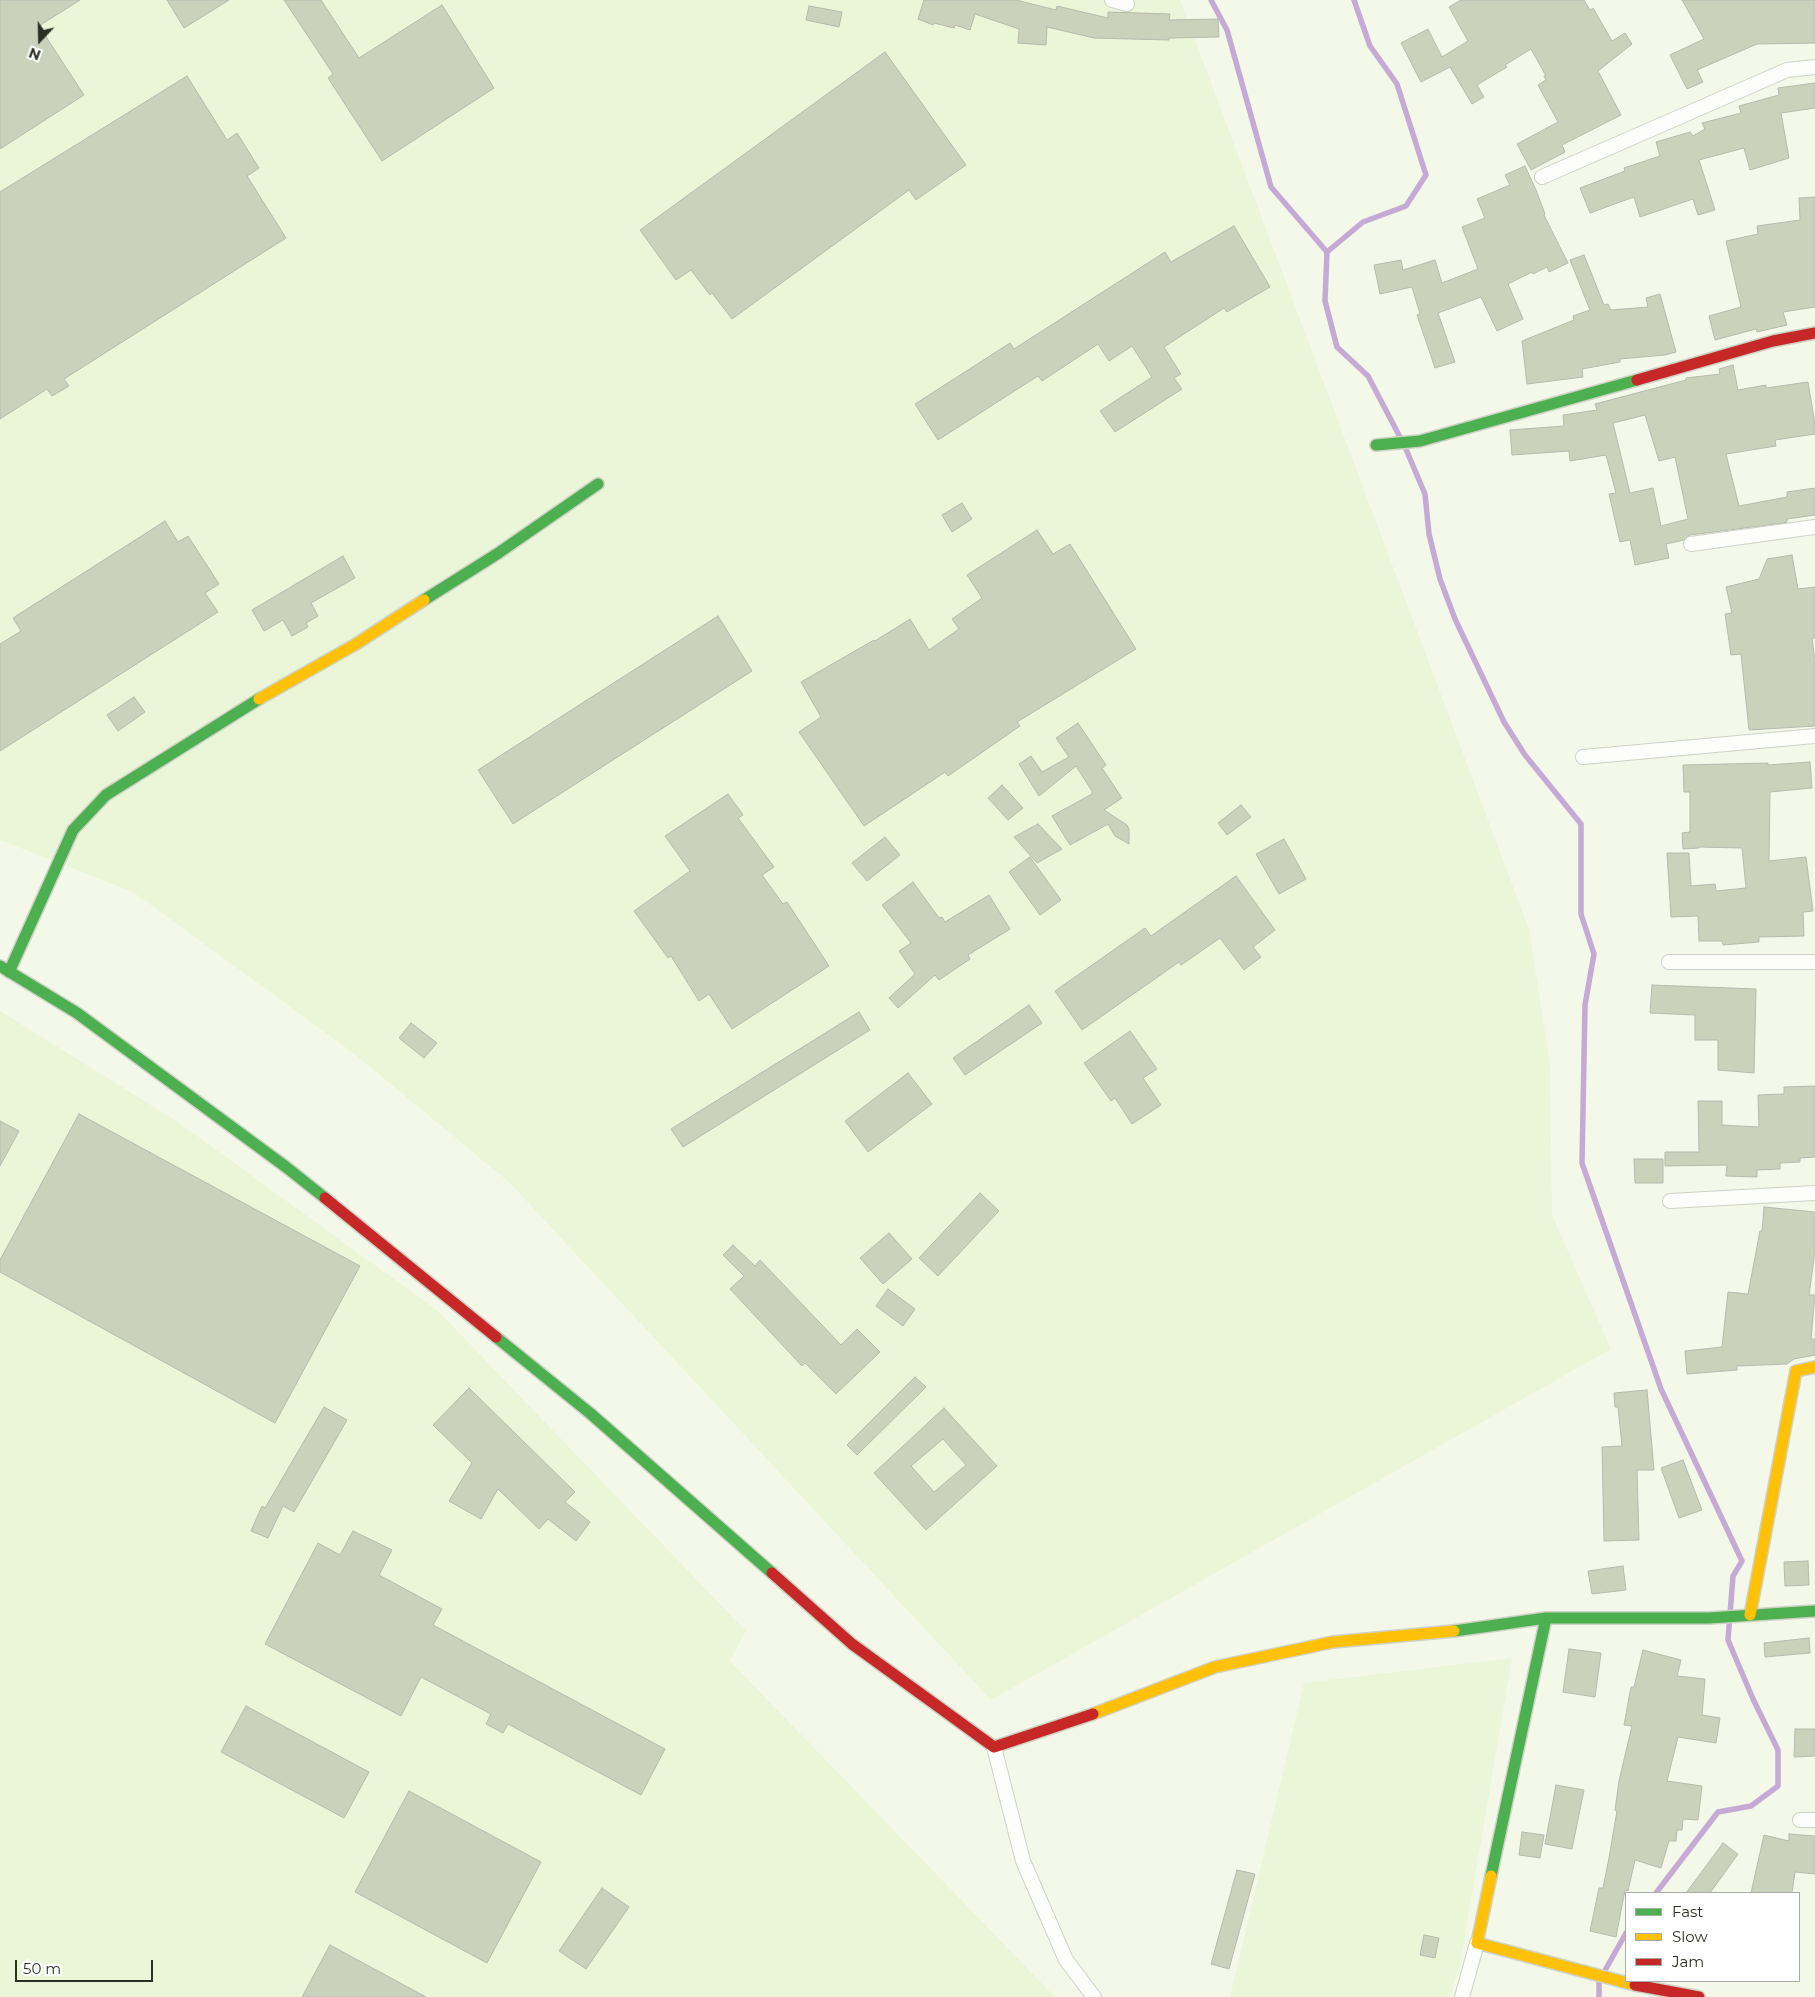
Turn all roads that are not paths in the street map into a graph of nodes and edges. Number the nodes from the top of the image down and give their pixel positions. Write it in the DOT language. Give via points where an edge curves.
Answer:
graph roads {
  1 [pos="1112,0"];
  2 [pos="1127,4"];
  3 [pos="1815,66"];
  4 [pos="1542,177"];
  5 [pos="1815,333"];
  6 [pos="1376,445"];
  7 [pos="598,484"];
  8 [pos="1815,527"];
  9 [pos="1690,544"];
  10 [pos="1815,736"];
  11 [pos="1583,758"];
  12 [pos="1669,962"];
  13 [pos="1815,962"];
  14 [pos="4,969"];
  15 [pos="1815,1193"];
  16 [pos="1670,1201"];
  17 [pos="1815,1367"];
  18 [pos="1815,1611"];
  19 [pos="1750,1615"];
  20 [pos="1546,1618"];
  21 [pos="994,1747"];
  22 [pos="1800,1820"];
  23 [pos="1815,1820"];
  24 [pos="1477,1943"];
  25 [pos="1094,1997"];
  26 [pos="1462,1997"];
  27 [pos="1699,1997"];
  1 -- 2 [label="street"];
  3 -- 4 [label="street" via="1786,70"];
  5 -- 6 [label="street" via="1420,441"];
  7 -- 14 [label="street" via="497,554 356,644 259,698 106,794 73,830"];
  8 -- 9 [label="street"];
  10 -- 11 [label="street"];
  12 -- 13 [label="street"];
  14 -- 21 [label="street" via="77,1013 286,1168 591,1414 852,1644"];
  15 -- 16 [label="street"];
  17 -- 19 [label="street" via="1796,1371"];
  18 -- 19 [label="street"];
  19 -- 20 [label="street"];
  20 -- 21 [label="street" via="1475,1629 1333,1642 1215,1667 1097,1713"];
  20 -- 24 [label="street"];
  21 -- 25 [label="street" via="1022,1861 1066,1960"];
  22 -- 23 [label="street"];
  24 -- 26 [label="street"];
  24 -- 27 [label="street" via="1624,1983"];
}
